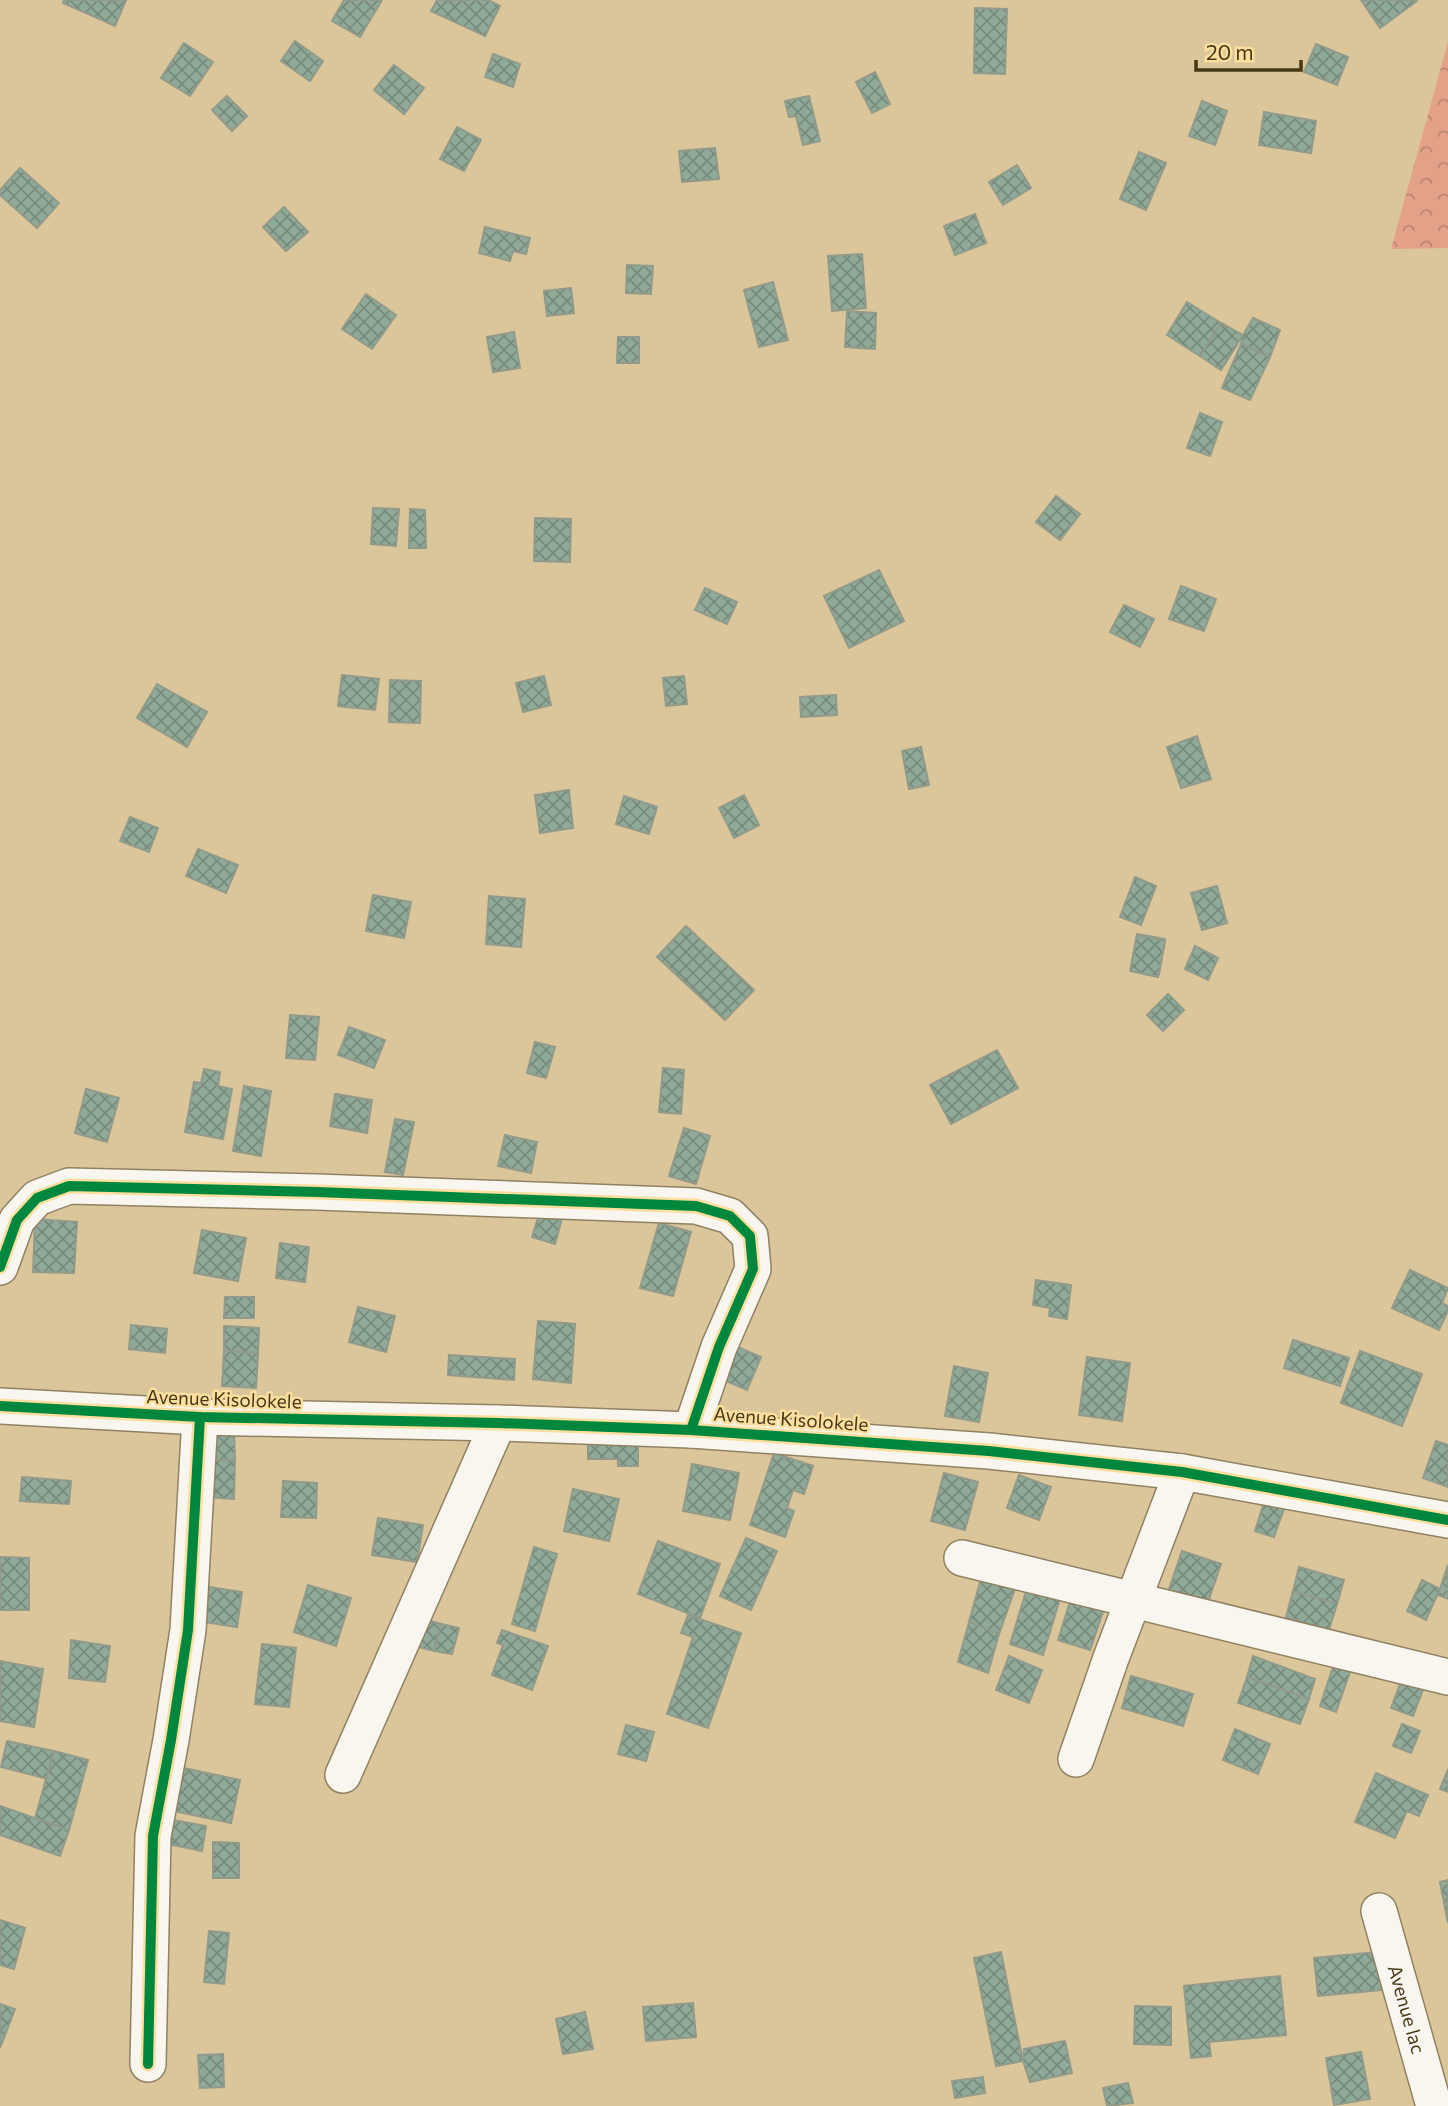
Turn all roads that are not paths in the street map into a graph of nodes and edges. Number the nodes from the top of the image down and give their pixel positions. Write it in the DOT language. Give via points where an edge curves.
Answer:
graph roads {
  1 [pos="0,1267"];
  2 [pos="0,1406"];
  3 [pos="200,1416"];
  4 [pos="498,1423"];
  5 [pos="691,1430"];
  6 [pos="1182,1472"];
  7 [pos="1448,1520"];
  8 [pos="962,1558"];
  9 [pos="1135,1600"];
  10 [pos="1448,1677"];
  11 [pos="1076,1759"];
  12 [pos="343,1775"];
  13 [pos="1380,1912"];
  14 [pos="148,2064"];
  15 [pos="1434,2106"];
  1 -- 5 [label="street" via="16,1220 37,1198 69,1186 696,1206 730,1216 750,1237 753,1269"];
  2 -- 3 [label="street, Avenue Kisolokele"];
  3 -- 4 [label="street, Avenue Kisolokele"];
  3 -- 14 [label="street" via="188,1630 153,1836"];
  4 -- 5 [label="street, Avenue Kisolokele"];
  4 -- 12 [label="street"];
  5 -- 6 [label="street, Avenue Kisolokele" via="989,1451"];
  6 -- 7 [label="street, Avenue Kisolokele"];
  6 -- 9 [label="street"];
  8 -- 9 [label="street"];
  9 -- 10 [label="street"];
  9 -- 11 [label="street"];
  13 -- 15 [label="street, Avenue lac"];
}
